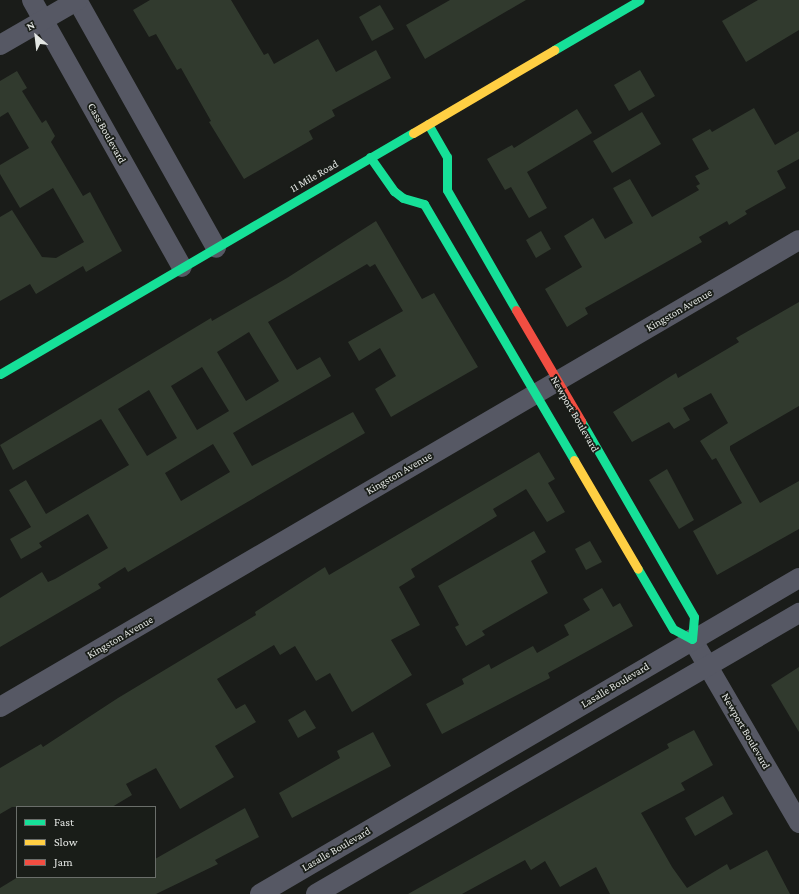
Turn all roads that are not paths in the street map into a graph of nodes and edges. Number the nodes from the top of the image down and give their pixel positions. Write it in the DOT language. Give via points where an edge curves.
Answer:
graph roads {
  1 [pos="32,0"];
  2 [pos="77,0"];
  3 [pos="640,0"];
  4 [pos="43,20"];
  5 [pos="0,44"];
  6 [pos="428,124"];
  7 [pos="370,157"];
  8 [pos="447,190"];
  9 [pos="424,204"];
  10 [pos="799,240"];
  11 [pos="216,248"];
  12 [pos="182,267"];
  13 [pos="0,374"];
  14 [pos="556,382"];
  15 [pos="534,394"];
  16 [pos="799,578"];
  17 [pos="799,613"];
  18 [pos="692,639"];
  19 [pos="708,666"];
  20 [pos="0,707"];
  21 [pos="432,792"];
  22 [pos="447,818"];
  23 [pos="799,823"];
  24 [pos="260,894"];
  25 [pos="316,894"];
  1 -- 4 [label="street, Cass Boulevard"];
  2 -- 4 [label="street"];
  2 -- 11 [label="street"];
  3 -- 6 [label="street, 11 Mile Road"];
  4 -- 5 [label="street"];
  4 -- 12 [label="street, Cass Boulevard"];
  6 -- 7 [label="street, 11 Mile Road"];
  6 -- 8 [label="street, Newport Boulevard" via="447,157"];
  7 -- 9 [label="street" via="394,191 403,198"];
  7 -- 11 [label="street, 11 Mile Road"];
  8 -- 9 [label="street"];
  8 -- 14 [label="street, Newport Boulevard"];
  9 -- 15 [label="street"];
  10 -- 14 [label="street, Kingston Avenue"];
  11 -- 12 [label="street, 11 Mile Road"];
  12 -- 13 [label="street, 11 Mile Road"];
  14 -- 15 [label="street, Kingston Avenue"];
  14 -- 18 [label="street, Newport Boulevard" via="694,618"];
  15 -- 18 [label="street" via="673,629"];
  15 -- 20 [label="street, Kingston Avenue"];
  16 -- 18 [label="street, Lasalle Boulevard"];
  17 -- 19 [label="street"];
  18 -- 19 [label="street, Newport Boulevard"];
  18 -- 21 [label="street, Lasalle Boulevard"];
  19 -- 22 [label="street"];
  19 -- 23 [label="street, Newport Boulevard"];
  21 -- 22 [label="street"];
  21 -- 24 [label="street, Lasalle Boulevard"];
  22 -- 25 [label="street"];
}
